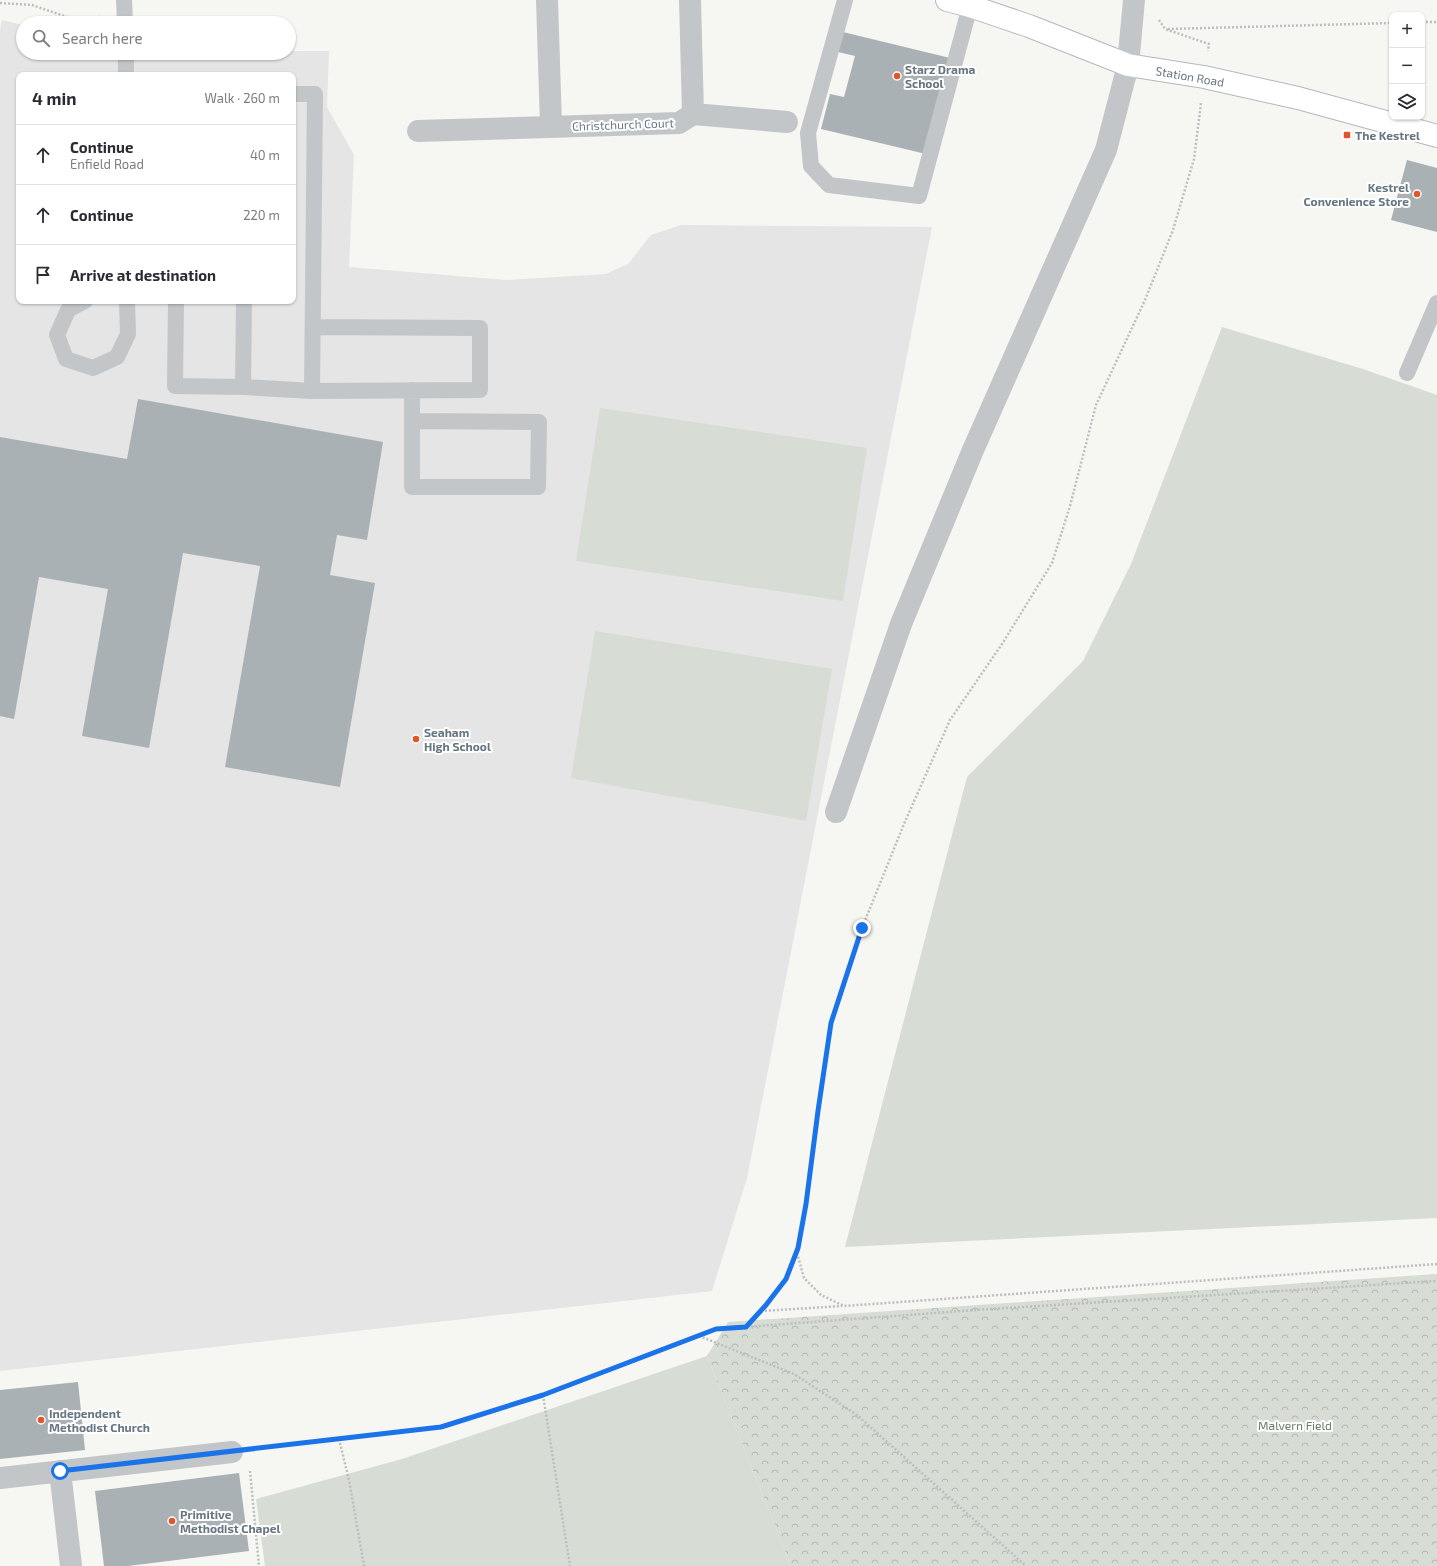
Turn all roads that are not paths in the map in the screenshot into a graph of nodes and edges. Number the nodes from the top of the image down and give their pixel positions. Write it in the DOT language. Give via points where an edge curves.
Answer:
graph roads {
  1 [pos="124,0"];
  2 [pos="547,0"];
  3 [pos="690,0"];
  4 [pos="845,0"];
  5 [pos="947,0"];
  6 [pos="1134,0"];
  7 [pos="970,6"];
  8 [pos="125,16"];
  9 [pos="126,60"];
  10 [pos="1128,65"];
  11 [pos="126,72"];
  12 [pos="296,94"];
  13 [pos="693,114"];
  14 [pos="787,122"];
  15 [pos="551,126"];
  16 [pos="418,131"];
  17 [pos="1437,136"];
  18 [pos="1437,303"];
  19 [pos="79,304"];
  20 [pos="128,304"];
  21 [pos="176,304"];
  22 [pos="244,304"];
  23 [pos="313,327"];
  24 [pos="1407,373"];
  25 [pos="243,387"];
  26 [pos="412,390"];
  27 [pos="312,391"];
  28 [pos="412,421"];
  29 [pos="836,812"];
  30 [pos="240,1450"];
  31 [pos="60,1471"];
  32 [pos="0,1478"];
  33 [pos="72,1566"];
  1 -- 8 [label="lane"];
  2 -- 15 [label="street"];
  3 -- 13 [label="street"];
  4 -- 7 [label="lane" via="808,133 811,166 829,185 919,196"];
  5 -- 7 [label="main road, Station Road"];
  6 -- 10 [label="street"];
  7 -- 10 [label="main road, Station Road"];
  9 -- 11 [label="lane"];
  10 -- 17 [label="main road, Station Road" via="1290,96"];
  10 -- 29 [label="street" via="1106,150 973,450 904,616"];
  12 -- 23 [label="lane" via="315,94"];
  13 -- 14 [label="street"];
  13 -- 15 [label="street, Christchurch Court" via="679,123"];
  15 -- 16 [label="street, Christchurch Court"];
  18 -- 24 [label="lane"];
  19 -- 20 [label="lane" via="68,310 57,335 66,359 93,368 117,357 128,334"];
  21 -- 25 [label="lane" via="175,386"];
  22 -- 25 [label="lane"];
  23 -- 26 [label="lane" via="480,328 480,390"];
  23 -- 27 [label="lane"];
  25 -- 27 [label="lane"];
  26 -- 27 [label="lane"];
  26 -- 28 [label="lane"];
  28 -- 28 [label="lane" via="412,487 538,487 539,422"];
  30 -- 31 [label="street"];
  31 -- 32 [label="street"];
  31 -- 33 [label="street"];
}
